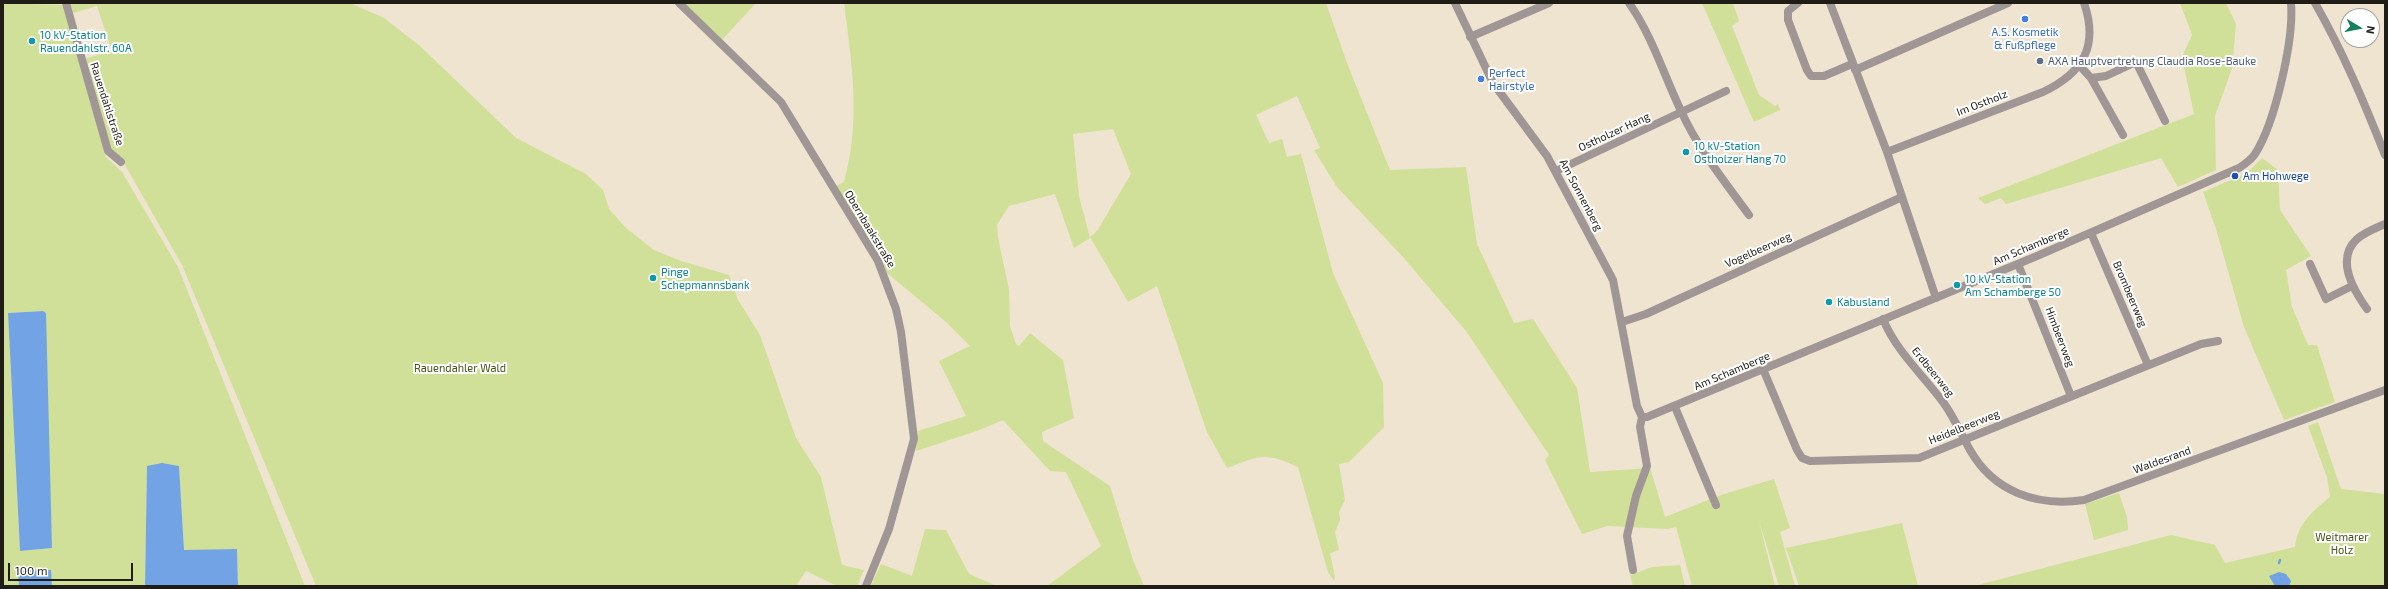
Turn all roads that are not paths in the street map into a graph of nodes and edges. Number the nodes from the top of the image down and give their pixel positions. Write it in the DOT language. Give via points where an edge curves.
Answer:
graph roads {
  1 [pos="66,3"];
  2 [pos="679,3"];
  3 [pos="1455,3"];
  4 [pos="1549,3"];
  5 [pos="1629,3"];
  6 [pos="1798,3"];
  7 [pos="1830,3"];
  8 [pos="2008,3"];
  9 [pos="2084,3"];
  10 [pos="2290,3"];
  11 [pos="2315,3"];
  12 [pos="1470,37"];
  13 [pos="2080,66"];
  14 [pos="1853,67"];
  15 [pos="2091,78"];
  16 [pos="1726,91"];
  17 [pos="1681,112"];
  18 [pos="2165,121"];
  19 [pos="2123,135"];
  20 [pos="1887,152"];
  21 [pos="2385,154"];
  22 [pos="121,162"];
  23 [pos="1556,171"];
  24 [pos="1902,197"];
  25 [pos="1749,215"];
  26 [pos="2385,224"];
  27 [pos="2091,232"];
  28 [pos="2018,264"];
  29 [pos="2310,264"];
  30 [pos="2352,286"];
  31 [pos="1936,298"];
  32 [pos="2367,309"];
  33 [pos="1883,319"];
  34 [pos="1622,322"];
  35 [pos="2218,341"];
  36 [pos="2148,365"];
  37 [pos="1763,369"];
  38 [pos="2385,390"];
  39 [pos="2071,396"];
  40 [pos="1675,407"];
  41 [pos="1642,417"];
  42 [pos="1964,439"];
  43 [pos="1716,505"];
  44 [pos="1633,570"];
  45 [pos="866,586"];
  1 -- 22 [label="street, Rauendahlstraße" via="108,151"];
  2 -- 45 [label="street, Obernbaakstraße" via="781,102 789,113 809,151 878,261 896,309 914,439 889,529"];
  3 -- 12 [label="street, Am Sonnenberg"];
  4 -- 12 [label="street"];
  5 -- 17 [label="street" via="1652,41"];
  6 -- 14 [label="street" via="1788,11 1788,20 1806,70 1812,76 1824,76"];
  7 -- 14 [label="street"];
  8 -- 14 [label="street"];
  9 -- 13 [label="street, Im Ostholz" via="2090,25 2090,38"];
  10 -- 27 [label="street, Am Schamberge" via="2291,33 2288,49 2271,112 2254,155 2239,168"];
  11 -- 21 [label="street" via="2350,68"];
  12 -- 23 [label="street, Am Sonnenberg" via="1494,83"];
  13 -- 15 [label="street"];
  13 -- 20 [label="street, Im Ostholz" via="2066,80 2049,89"];
  14 -- 20 [label="street"];
  15 -- 18 [label="street" via="2106,76 2136,62"];
  15 -- 19 [label="street"];
  16 -- 17 [label="street"];
  17 -- 23 [label="street, Ostholzer Hang"];
  17 -- 25 [label="street" via="1712,166"];
  20 -- 24 [label="street"];
  23 -- 34 [label="street, Am Sonnenberg" via="1613,280"];
  24 -- 31 [label="street"];
  24 -- 34 [label="street, Vogelbeerweg" via="1646,314"];
  26 -- 30 [label="street" via="2362,235 2353,244 2348,267"];
  27 -- 28 [label="street, Am Schamberge"];
  27 -- 36 [label="street, Brombeerweg"];
  28 -- 31 [label="street, Am Schamberge"];
  28 -- 39 [label="street, Himbeerweg"];
  29 -- 30 [label="street" via="2326,299"];
  30 -- 32 [label="street"];
  31 -- 33 [label="street, Am Schamberge"];
  33 -- 37 [label="street, Am Schamberge"];
  33 -- 42 [label="street, Erdbeerweg" via="1896,345 1944,403"];
  34 -- 41 [label="street, Am Sonnenberg" via="1637,406"];
  35 -- 36 [label="street, Heidelbeerweg" via="2201,344"];
  36 -- 39 [label="street, Heidelbeerweg"];
  37 -- 40 [label="street, Am Schamberge"];
  37 -- 42 [label="street, Heidelbeerweg" via="1797,450 1802,458 1807,460 1913,459"];
  38 -- 42 [label="street, Waldesrand" via="2104,493 2069,502 2044,501 2012,492 1987,474"];
  39 -- 42 [label="street, Heidelbeerweg"];
  40 -- 41 [label="street" via="1654,416"];
  40 -- 43 [label="street"];
  41 -- 44 [label="street, Am Sonnenberg" via="1640,427 1646,466 1627,536"];
}
